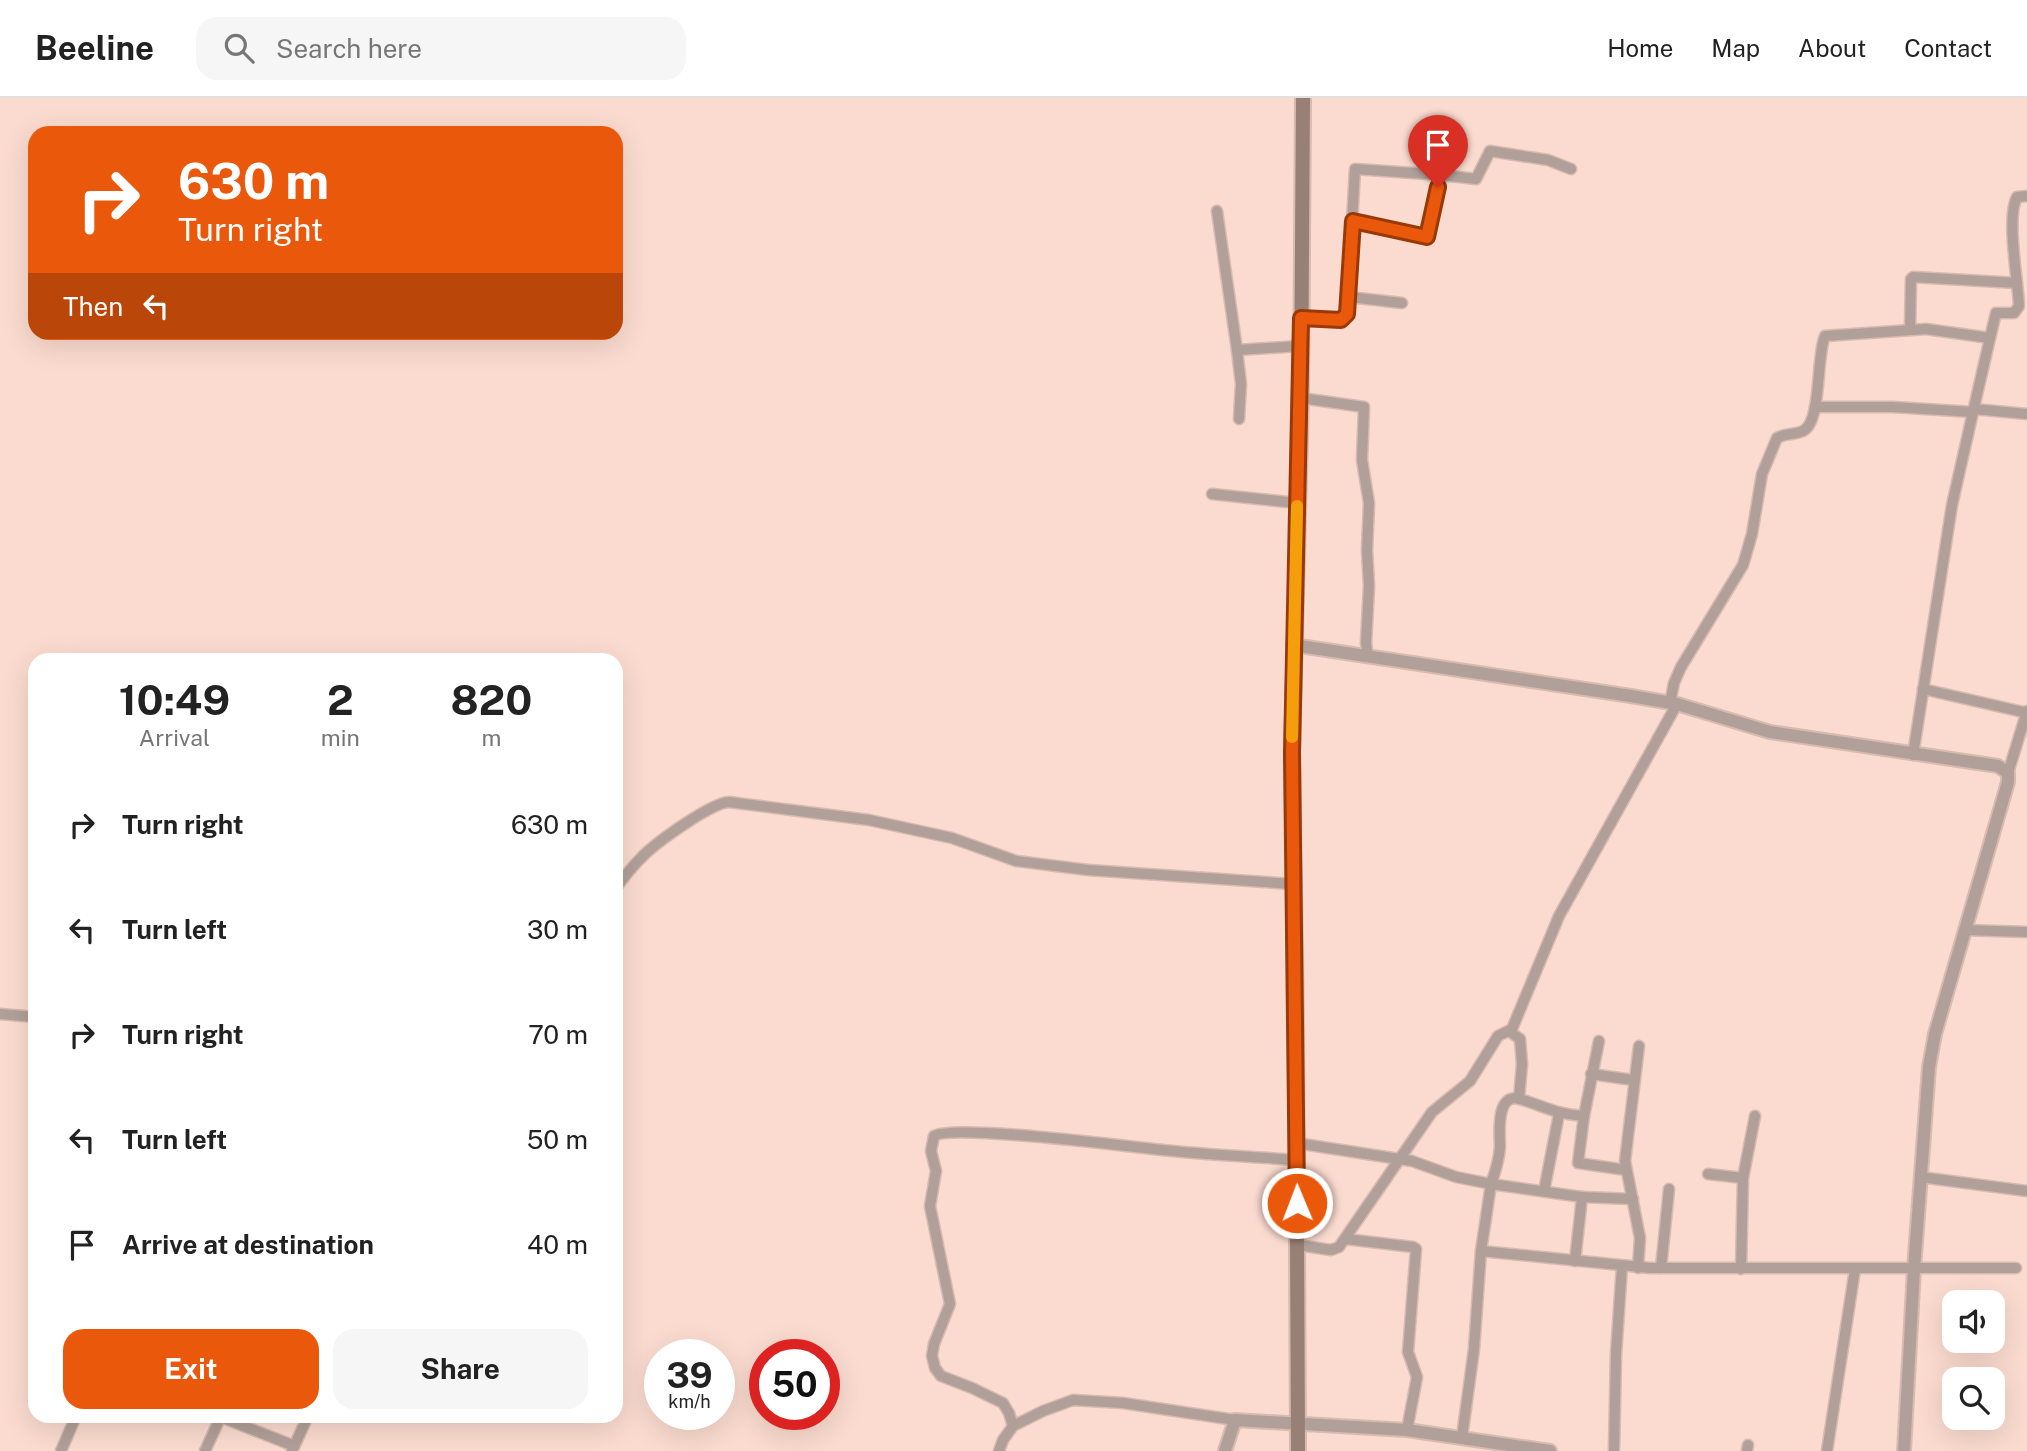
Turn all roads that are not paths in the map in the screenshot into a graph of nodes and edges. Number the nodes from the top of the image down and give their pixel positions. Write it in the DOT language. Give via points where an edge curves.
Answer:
graph roads {
  1 [pos="1303,98"];
  2 [pos="1571,169"];
  3 [pos="1442,175"];
  4 [pos="2027,196"];
  5 [pos="1217,211"];
  6 [pos="1353,221"];
  7 [pos="2015,257"];
  8 [pos="2027,261"];
  9 [pos="2017,283"];
  10 [pos="1349,297"];
  11 [pos="1402,303"];
  12 [pos="1301,318"];
  13 [pos="1910,330"];
  14 [pos="1990,338"];
  15 [pos="1300,346"];
  16 [pos="1237,350"];
  17 [pos="1301,398"];
  18 [pos="1815,407"];
  19 [pos="1973,411"];
  20 [pos="2027,414"];
  21 [pos="1239,419"];
  22 [pos="1212,494"];
  23 [pos="1297,503"];
  24 [pos="1293,645"];
  25 [pos="1368,656"];
  26 [pos="1923,689"];
  27 [pos="1673,703"];
  28 [pos="2027,712"];
  29 [pos="1913,755"];
  30 [pos="2008,773"];
  31 [pos="623,879"];
  32 [pos="1293,884"];
  33 [pos="1964,930"];
  34 [pos="2027,932"];
  35 [pos="0,1014"];
  36 [pos="28,1016"];
  37 [pos="1509,1031"];
  38 [pos="1599,1041"];
  39 [pos="1639,1046"];
  40 [pos="1591,1074"];
  41 [pos="1633,1080"];
  42 [pos="1519,1099"];
  43 [pos="1559,1114"];
  44 [pos="1584,1115"];
  45 [pos="1755,1116"];
  46 [pos="1296,1143"];
  47 [pos="1296,1160"];
  48 [pos="1399,1160"];
  49 [pos="1626,1170"];
  50 [pos="1708,1174"];
  51 [pos="1920,1177"];
  52 [pos="1743,1178"];
  53 [pos="1491,1184"];
  54 [pos="1669,1189"];
  55 [pos="1544,1191"];
  56 [pos="2027,1191"];
  57 [pos="1582,1197"];
  58 [pos="1633,1199"];
  59 [pos="1346,1239"];
  60 [pos="1298,1245"];
  61 [pos="1481,1251"];
  62 [pos="1575,1261"];
  63 [pos="1622,1266"];
  64 [pos="1638,1268"];
  65 [pos="1661,1268"];
  66 [pos="2016,1268"];
  67 [pos="1741,1269"];
  68 [pos="1855,1269"];
  69 [pos="1914,1269"];
  70 [pos="1238,1420"];
  71 [pos="73,1423"];
  72 [pos="218,1423"];
  73 [pos="235,1423"];
  74 [pos="305,1423"];
  75 [pos="1298,1423"];
  76 [pos="1013,1426"];
  77 [pos="1407,1430"];
  78 [pos="1466,1442"];
  79 [pos="293,1448"];
  80 [pos="61,1451"];
  81 [pos="205,1451"];
  82 [pos="999,1451"];
  83 [pos="1225,1451"];
  84 [pos="1233,1451"];
  85 [pos="1298,1451"];
  86 [pos="1550,1451"];
  87 [pos="1614,1451"];
  88 [pos="1827,1451"];
  89 [pos="1904,1451"];
  1 -- 12 [label="main road"];
  2 -- 3 [label="street" via="1493,150 1476,180"];
  3 -- 6 [label="street" via="1355,169"];
  3 -- 6 [label="street" via="1427,237"];
  4 -- 7 [label="street" via="2015,199"];
  5 -- 16 [label="street"];
  6 -- 10 [label="street"];
  7 -- 8 [label="street"];
  7 -- 9 [label="street"];
  9 -- 13 [label="street" via="1913,277"];
  9 -- 14 [label="street" via="2018,310 1996,313"];
  10 -- 11 [label="street"];
  10 -- 12 [label="street" via="1347,314 1341,320"];
  12 -- 15 [label="main road"];
  13 -- 14 [label="street" via="1936,329"];
  13 -- 18 [label="street" via="1825,336"];
  14 -- 19 [label="street"];
  15 -- 16 [label="street"];
  15 -- 17 [label="main road"];
  16 -- 21 [label="street"];
  17 -- 23 [label="main road"];
  17 -- 25 [label="street" via="1364,407"];
  18 -- 19 [label="street"];
  18 -- 27 [label="street" via="1804,430 1777,438 1762,474 1743,565 1681,667"];
  19 -- 20 [label="street"];
  19 -- 26 [label="street" via="1952,505"];
  22 -- 23 [label="street"];
  23 -- 24 [label="main road"];
  24 -- 25 [label="street"];
  24 -- 32 [label="main road"];
  25 -- 27 [label="street"];
  26 -- 28 [label="street"];
  26 -- 29 [label="street"];
  27 -- 29 [label="street" via="1770,732"];
  27 -- 37 [label="street" via="1559,916"];
  28 -- 30 [label="street"];
  29 -- 30 [label="street" via="1998,766"];
  30 -- 33 [label="street"];
  31 -- 32 [label="street" via="650,849 725,802 869,820 952,838 1017,861"];
  32 -- 46 [label="main road"];
  33 -- 34 [label="street"];
  33 -- 51 [label="street" via="1933,1045"];
  35 -- 36 [label="street"];
  37 -- 42 [label="street" via="1520,1040"];
  37 -- 48 [label="street" via="1499,1036 1470,1081 1432,1112"];
  38 -- 40 [label="street"];
  39 -- 41 [label="street"];
  40 -- 41 [label="street"];
  40 -- 44 [label="street"];
  41 -- 49 [label="street"];
  42 -- 43 [label="street"];
  42 -- 53 [label="street" via="1511,1100 1502,1110"];
  43 -- 44 [label="street"];
  43 -- 55 [label="street"];
  44 -- 49 [label="street" via="1578,1163"];
  45 -- 52 [label="street"];
  46 -- 47 [label="main road"];
  46 -- 48 [label="street"];
  47 -- 60 [label="main road"];
  47 -- 76 [label="street" via="982,1133 934,1136 931,1151 936,1171 930,1206 950,1304 934,1344 935,1368 941,1376 1003,1403"];
  48 -- 53 [label="street"];
  48 -- 59 [label="street"];
  49 -- 58 [label="street"];
  50 -- 52 [label="street"];
  51 -- 56 [label="street"];
  51 -- 69 [label="street"];
  52 -- 67 [label="street"];
  53 -- 55 [label="street"];
  53 -- 61 [label="street"];
  54 -- 65 [label="street"];
  55 -- 57 [label="street"];
  57 -- 58 [label="street"];
  57 -- 62 [label="street"];
  58 -- 64 [label="street" via="1640,1238"];
  59 -- 60 [label="street" via="1331,1250"];
  59 -- 77 [label="street" via="1416,1250 1408,1352 1417,1377"];
  60 -- 75 [label="main road"];
  61 -- 62 [label="street"];
  61 -- 78 [label="street"];
  62 -- 63 [label="street"];
  63 -- 64 [label="street"];
  63 -- 87 [label="street"];
  64 -- 65 [label="street"];
  65 -- 67 [label="street"];
  66 -- 69 [label="street"];
  67 -- 68 [label="street"];
  68 -- 69 [label="street"];
  68 -- 88 [label="street"];
  69 -- 89 [label="street"];
  70 -- 75 [label="street"];
  70 -- 76 [label="street" via="1082,1399"];
  70 -- 83 [label="street"];
  70 -- 84 [label="street"];
  71 -- 80 [label="street"];
  72 -- 81 [label="street"];
  73 -- 79 [label="street"];
  74 -- 79 [label="street"];
  75 -- 77 [label="street"];
  75 -- 85 [label="main road"];
  76 -- 82 [label="street"];
  77 -- 78 [label="street"];
  78 -- 86 [label="street"];
}
